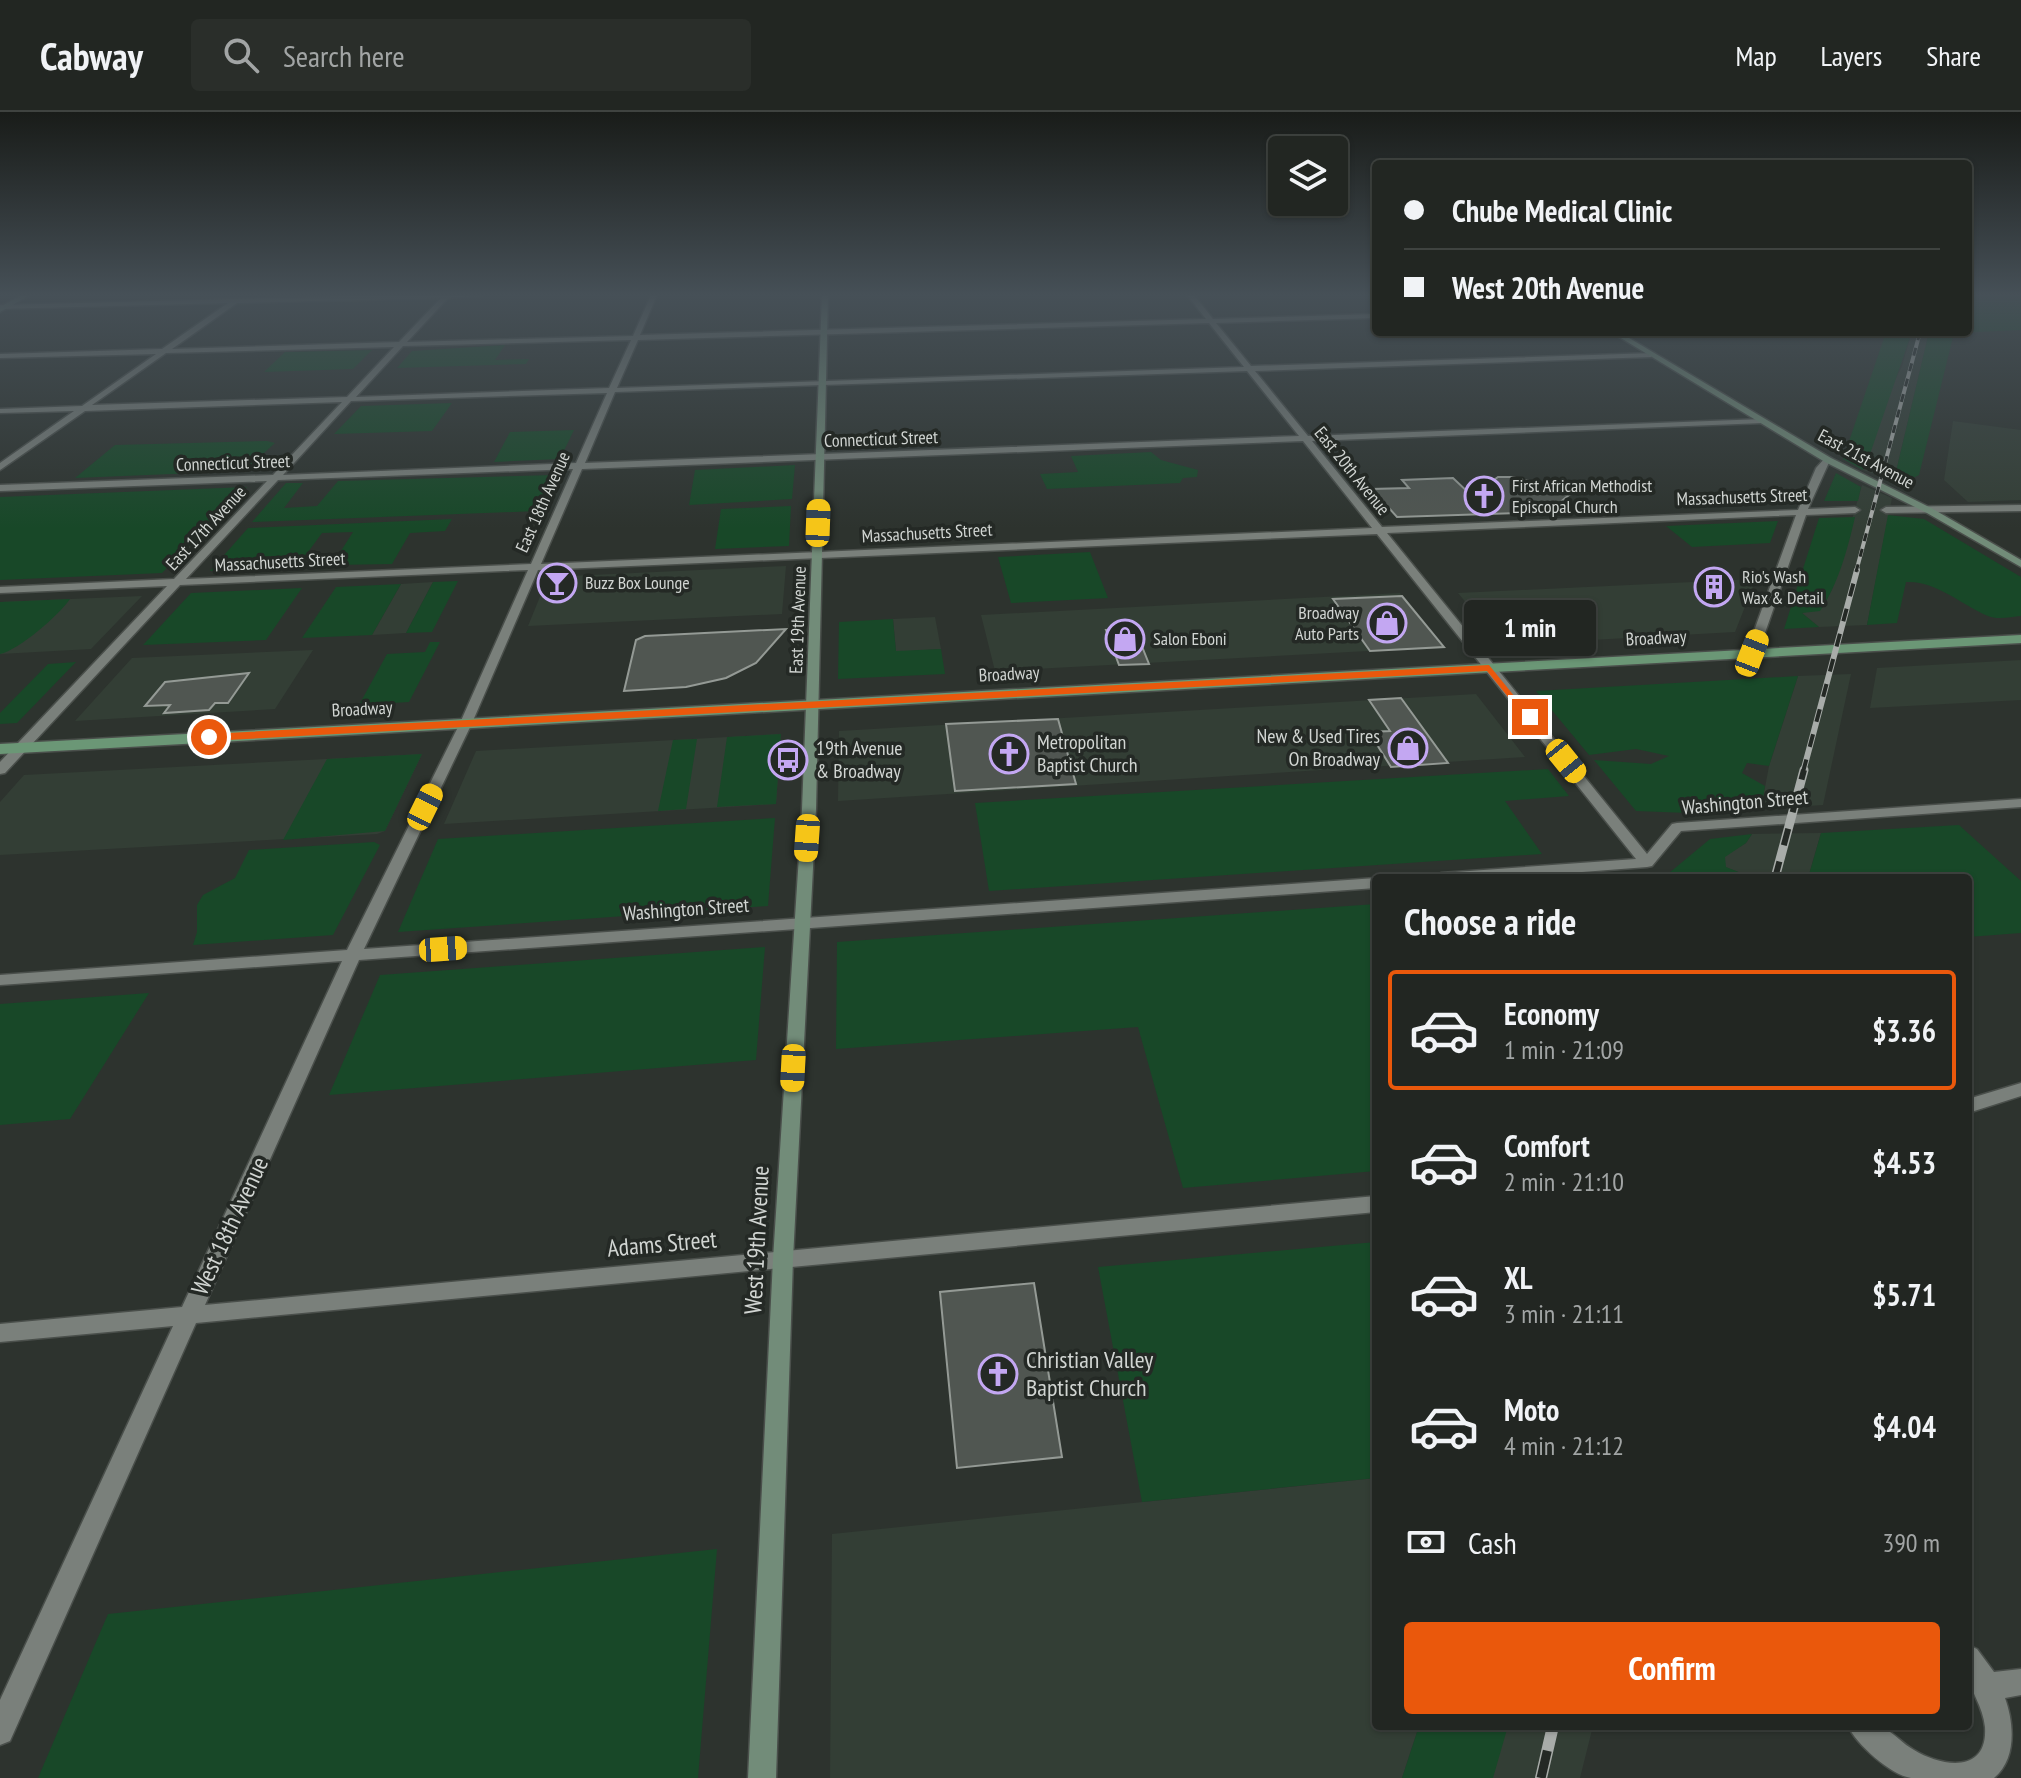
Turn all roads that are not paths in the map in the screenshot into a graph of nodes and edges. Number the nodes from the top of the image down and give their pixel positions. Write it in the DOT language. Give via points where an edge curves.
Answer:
graph roads {
  1 [pos="133,373"];
  2 [pos="374,373"];
  3 [pos="620,373"];
  4 [pos="822,373"];
  5 [pos="1114,373"];
  6 [pos="1253,373"];
  7 [pos="1681,373"];
  8 [pos="822,383"];
  9 [pos="612,390"];
  10 [pos="350,399"];
  11 [pos="84,408"];
  12 [pos="0,411"];
  13 [pos="1763,421"];
  14 [pos="1305,438"];
  15 [pos="820,457"];
  16 [pos="1828,460"];
  17 [pos="579,466"];
  18 [pos="0,467"];
  19 [pos="276,477"];
  20 [pos="0,488"];
  21 [pos="2021,508"];
  22 [pos="1803,510"];
  23 [pos="1855,510"];
  24 [pos="1886,510"];
  25 [pos="1930,511"];
  26 [pos="1378,529"];
  27 [pos="817,554"];
  28 [pos="2021,564"];
  29 [pos="535,566"];
  30 [pos="177,582"];
  31 [pos="0,590"];
  32 [pos="2021,639"];
  33 [pos="1752,653"];
  34 [pos="1489,668"];
  35 [pos="812,705"];
  36 [pos="466,723"];
  37 [pos="21,748"];
  38 [pos="0,749"];
  39 [pos="0,770"];
  40 [pos="2021,803"];
  41 [pos="1647,863"];
  42 [pos="1496,874"];
  43 [pos="1372,883"];
  44 [pos="800,923"];
  45 [pos="353,955"];
  46 [pos="0,980"];
  47 [pos="2021,1089"];
  48 [pos="1972,1105"];
  49 [pos="1372,1204"];
  50 [pos="783,1259"];
  51 [pos="189,1315"];
  52 [pos="0,1333"];
  53 [pos="1972,1663"];
  54 [pos="2021,1682"];
  55 [pos="1990,1686"];
  56 [pos="1867,1730"];
  57 [pos="0,1731"];
  58 [pos="762,1778"];
  1 -- 11 [label="street"];
  2 -- 10 [label="street, East 17th Avenue"];
  3 -- 9 [label="street, East 18th Avenue"];
  4 -- 8 [label="street, East 19th Avenue"];
  5 -- 8 [label="street"];
  6 -- 14 [label="street, East 20th Avenue"];
  7 -- 13 [label="street, East 21st Avenue"];
  8 -- 9 [label="street"];
  8 -- 15 [label="street, East 19th Avenue"];
  9 -- 10 [label="street"];
  9 -- 17 [label="street, East 18th Avenue"];
  10 -- 11 [label="street"];
  10 -- 19 [label="street, East 17th Avenue"];
  11 -- 12 [label="street"];
  11 -- 18 [label="street"];
  13 -- 14 [label="street, Connecticut Street"];
  13 -- 16 [label="street, East 21st Avenue"];
  14 -- 15 [label="street, Connecticut Street"];
  14 -- 26 [label="street, East 20th Avenue"];
  15 -- 17 [label="street, Connecticut Street"];
  15 -- 27 [label="street, East 19th Avenue"];
  16 -- 22 [label="street"];
  16 -- 25 [label="street, East 21st Avenue"];
  17 -- 19 [label="street, Connecticut Street"];
  17 -- 29 [label="street, East 18th Avenue"];
  19 -- 20 [label="street, Connecticut Street"];
  19 -- 30 [label="street, East 17th Avenue"];
  21 -- 25 [label="street"];
  22 -- 23 [label="street, Massachusetts Street"];
  22 -- 26 [label="street, Massachusetts Street"];
  22 -- 33 [label="street"];
  24 -- 25 [label="street"];
  25 -- 28 [label="street, East 21st Avenue"];
  26 -- 27 [label="street, Massachusetts Street"];
  26 -- 34 [label="street, East 20th Avenue"];
  27 -- 29 [label="street, Massachusetts Street"];
  27 -- 35 [label="street, East 19th Avenue"];
  29 -- 30 [label="street, Massachusetts Street"];
  29 -- 36 [label="street, East 18th Avenue"];
  30 -- 31 [label="street, Massachusetts Street"];
  30 -- 37 [label="street, East 17th Avenue"];
  32 -- 33 [label="main road, Broadway"];
  33 -- 34 [label="main road, Broadway"];
  34 -- 35 [label="main road, Broadway"];
  34 -- 41 [label="street, East 20th Avenue"];
  35 -- 36 [label="main road, Broadway"];
  35 -- 44 [label="street, West 19th Avenue"];
  36 -- 37 [label="main road, Broadway"];
  36 -- 45 [label="street, West 18th Avenue"];
  37 -- 38 [label="main road, Broadway"];
  37 -- 39 [label="street, East 17th Avenue"];
  40 -- 41 [label="street, Washington Street" via="1677,827"];
  41 -- 42 [label="street"];
  43 -- 44 [label="street, Washington Street"];
  44 -- 45 [label="street, Washington Street"];
  44 -- 50 [label="street, West 19th Avenue"];
  45 -- 46 [label="street, Washington Street"];
  45 -- 51 [label="street, West 18th Avenue"];
  47 -- 48 [label="street"];
  49 -- 50 [label="street, Adams Street"];
  50 -- 51 [label="street, Adams Street"];
  50 -- 58 [label="street, West 19th Avenue"];
  51 -- 52 [label="street, Adams Street"];
  51 -- 57 [label="street, West 18th Avenue"];
  53 -- 55 [label="street"];
  54 -- 55 [label="street"];
  55 -- 56 [label="street" via="2002,1712 2005,1737 1998,1758 1982,1771 1960,1777 1932,1772 1902,1760"];
}
